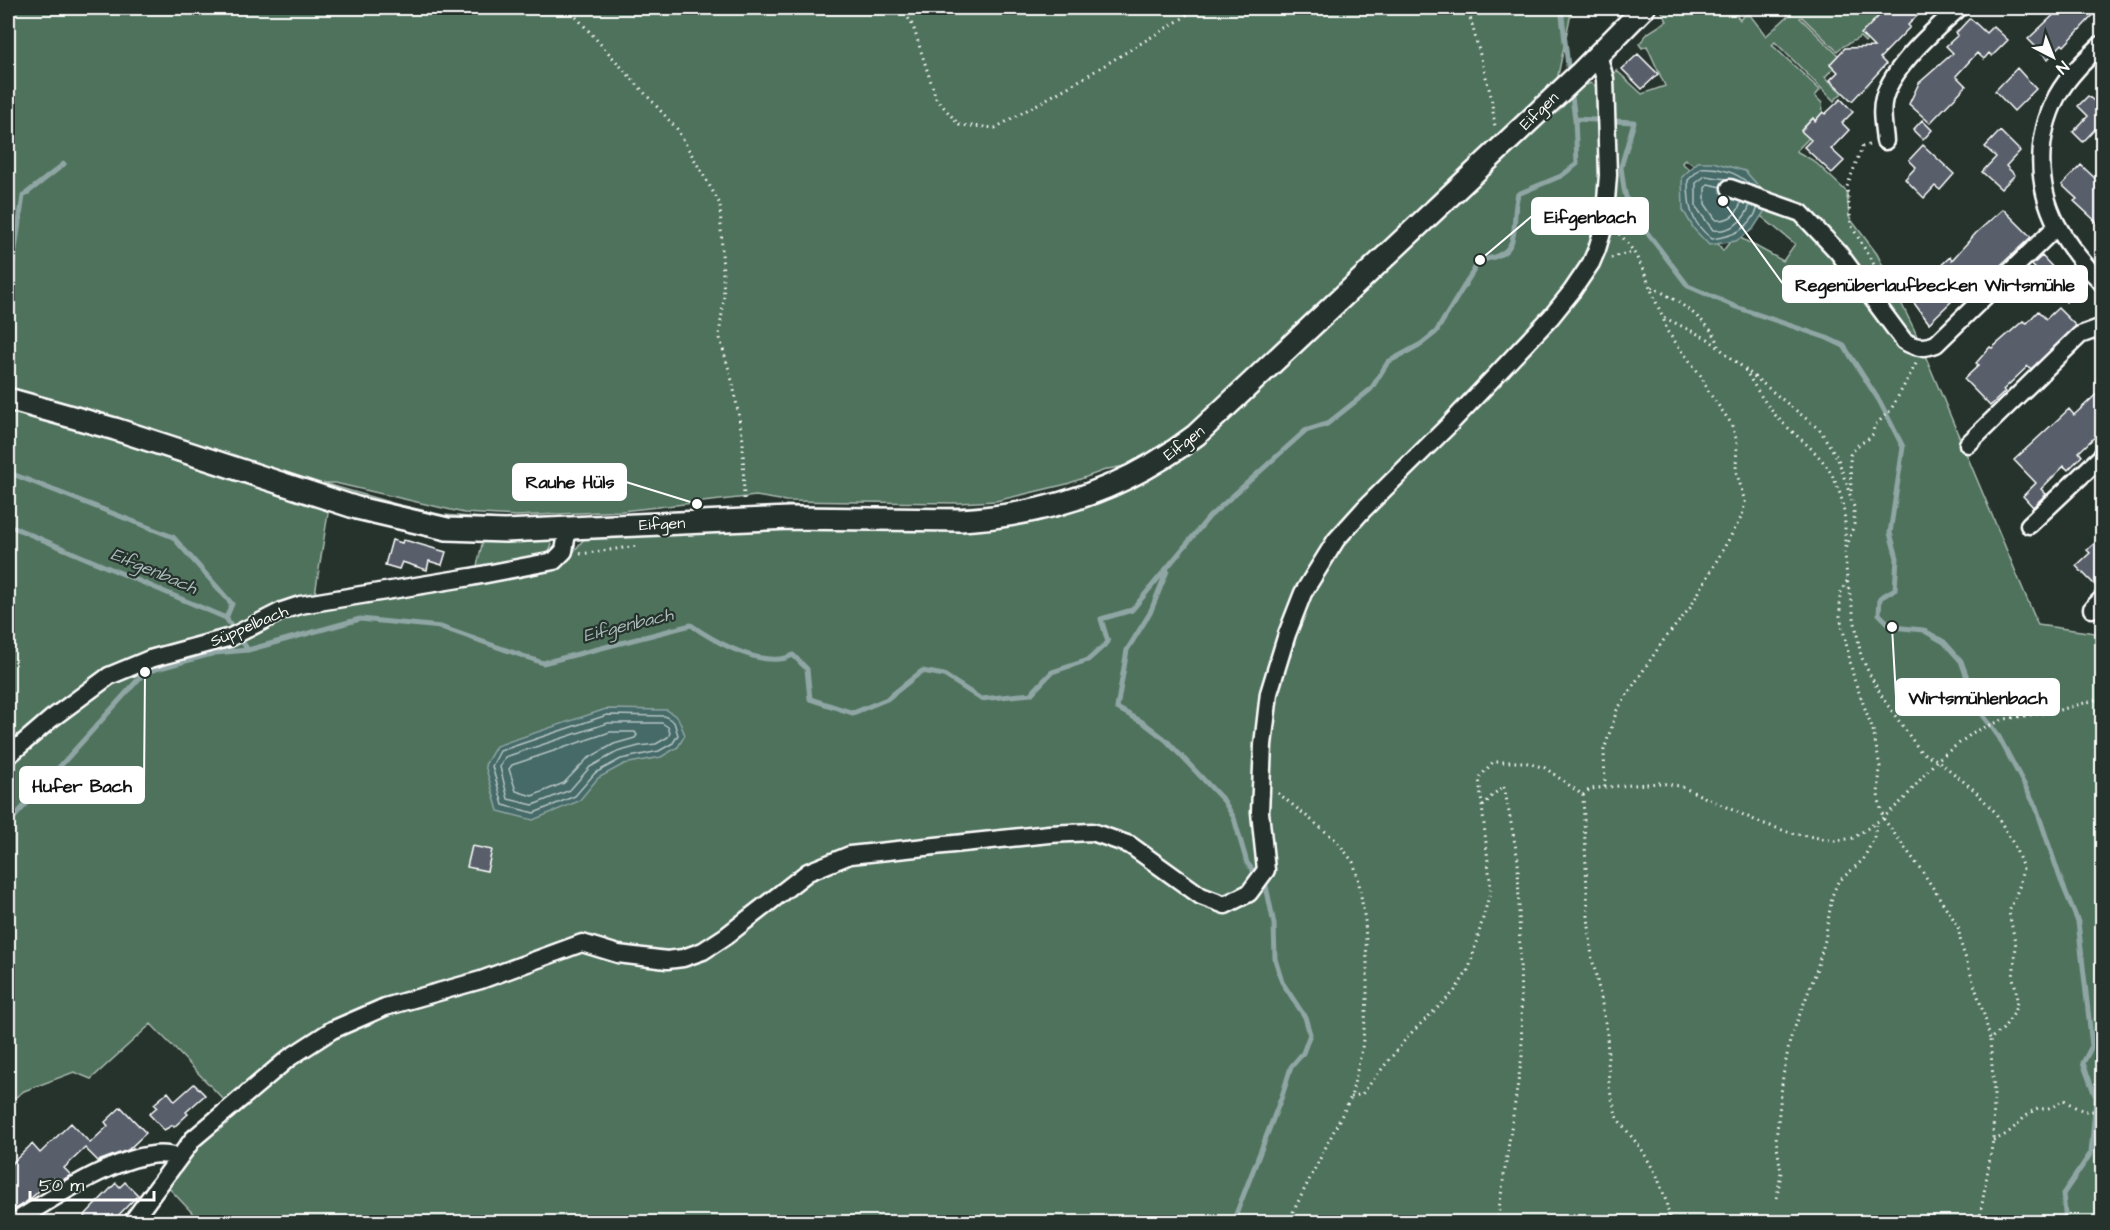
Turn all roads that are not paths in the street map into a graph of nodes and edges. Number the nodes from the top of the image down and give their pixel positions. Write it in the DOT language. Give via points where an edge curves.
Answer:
graph roads {
  1 [pos="1644,8"];
  2 [pos="1959,8"];
  3 [pos="2103,44"];
  4 [pos="1594,59"];
  5 [pos="1885,141"];
  6 [pos="1730,188"];
  7 [pos="2057,226"];
  8 [pos="2103,283"];
  9 [pos="2103,327"];
  10 [pos="8,399"];
  11 [pos="1968,444"];
  12 [pos="2103,456"];
  13 [pos="2029,525"];
  14 [pos="568,528"];
  15 [pos="8,756"];
  16 [pos="178,1158"];
  17 [pos="15,1222"];
  18 [pos="132,1222"];
  1 -- 4 [label="main road, Eifgen"];
  2 -- 5 [label="street" via="1914,52 1890,85 1882,113"];
  3 -- 7 [label="street" via="2074,72 2057,96 2043,138 2042,182"];
  4 -- 14 [label="main road, Eifgen" via="1211,422 1162,460 1118,483 1075,501 986,519 790,518"];
  4 -- 16 [label="street" via="1605,79 1608,175 1604,226 1591,263 1551,317 1336,540 1303,593 1269,693 1260,812 1266,870 1249,893 1225,905 1202,896 1130,845 1092,832 850,855 808,872 726,936 683,958 618,954 582,944 357,1018 309,1044 193,1139"];
  6 -- 7 [label="street" via="1802,213 1838,252 1904,340 1920,348 1936,344"];
  7 -- 8 [label="street"];
  9 -- 11 [label="street" via="2080,335"];
  10 -- 14 [label="main road, Eifgen" via="419,524 474,531"];
  12 -- 13 [label="street"];
  14 -- 15 [label="street, Süppelbach" via="564,551 554,561 300,605 221,640 150,659 108,676"];
  16 -- 17 [label="street" via="154,1153 122,1163"];
  16 -- 18 [label="street"];
}
